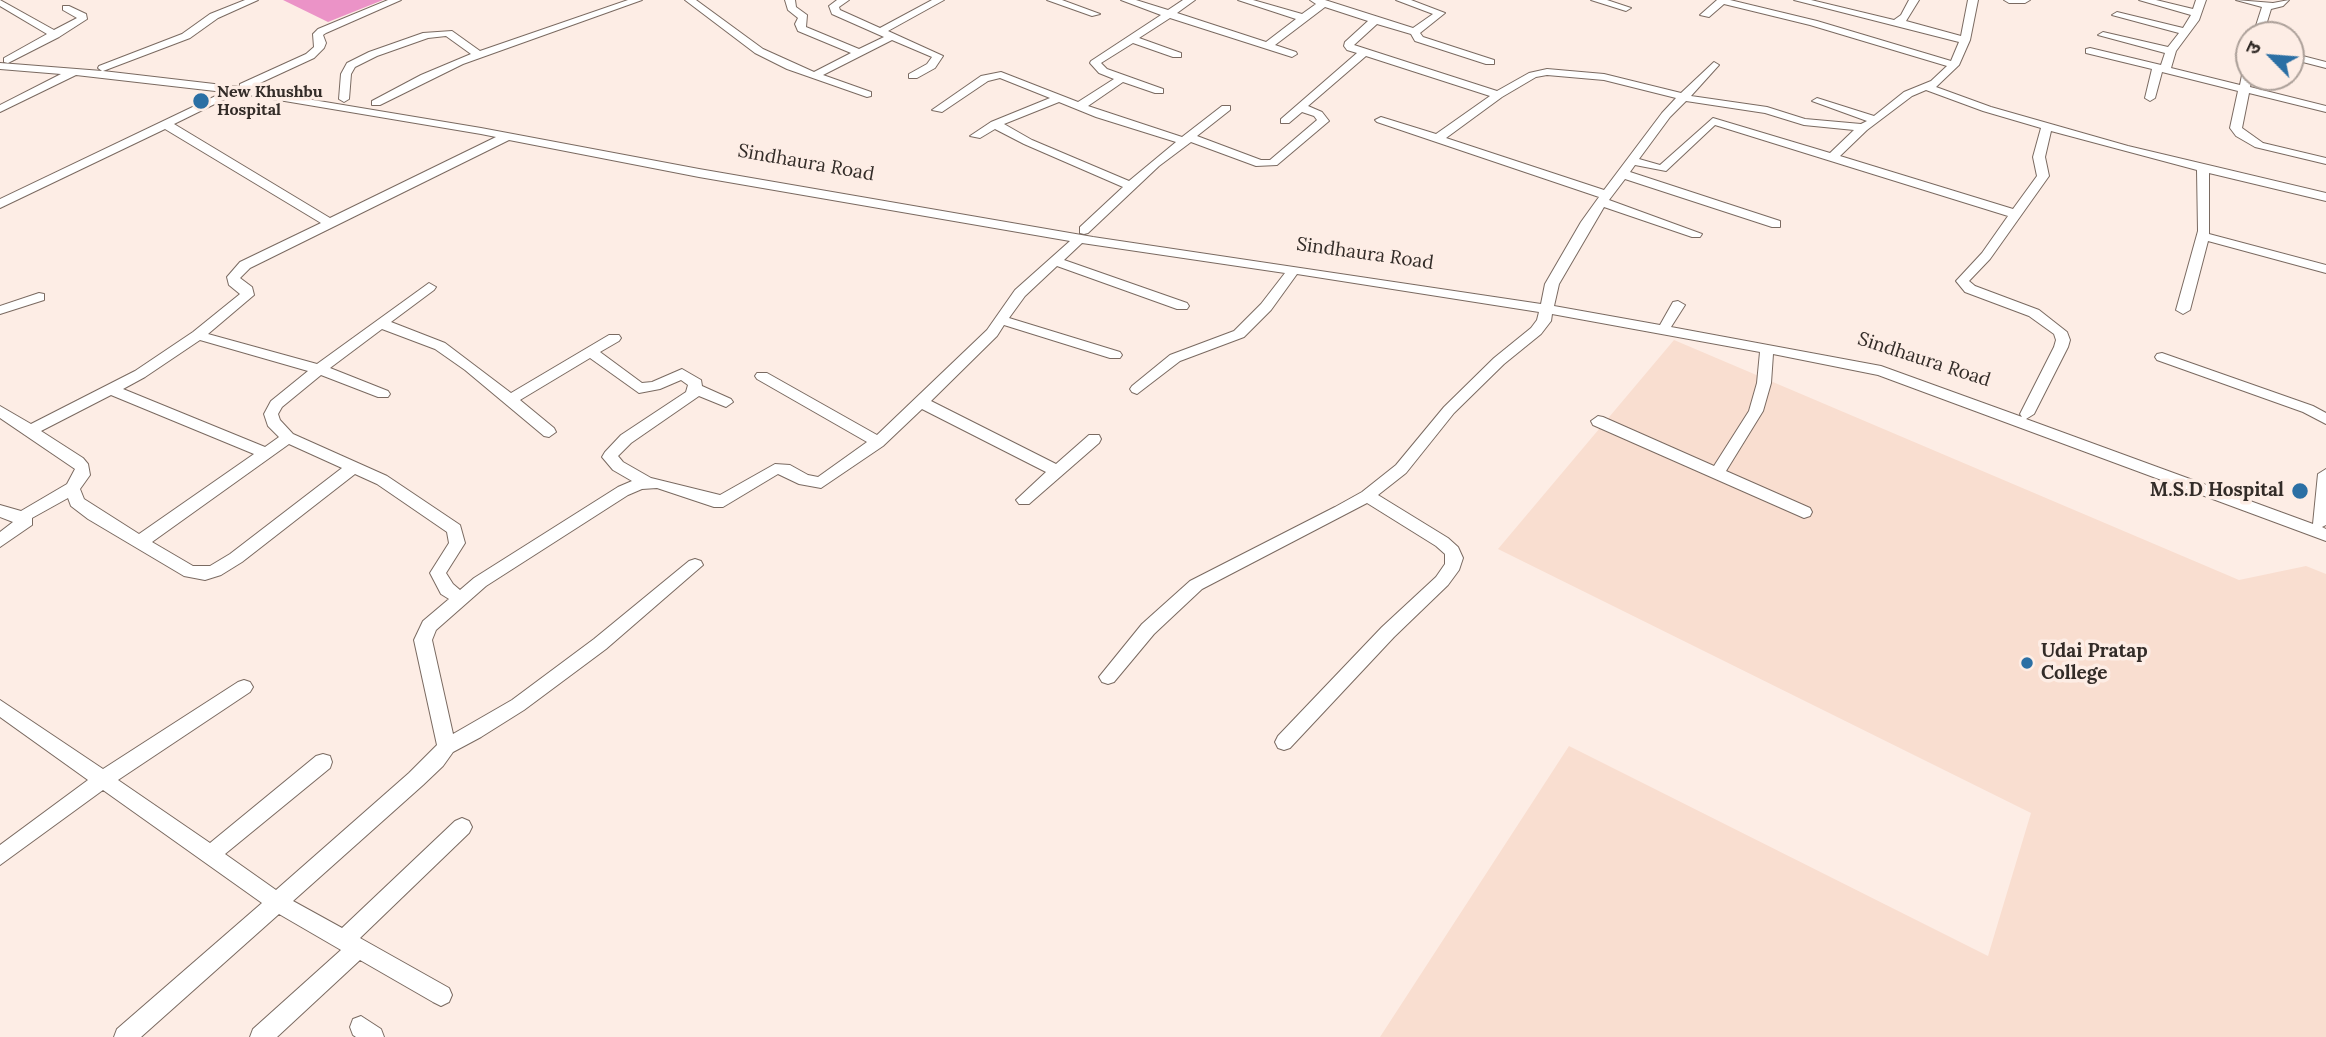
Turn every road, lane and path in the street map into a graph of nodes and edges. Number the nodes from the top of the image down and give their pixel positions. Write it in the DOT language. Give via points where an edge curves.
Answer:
graph roads {
  1 [pos="253,0"];
  2 [pos="396,0"];
  3 [pos="599,0"];
  4 [pos="637,0"];
  5 [pos="690,0"];
  6 [pos="790,0"];
  7 [pos="844,0"];
  8 [pos="939,0"];
  9 [pos="1052,0"];
  10 [pos="1126,0"];
  11 [pos="1190,0"];
  12 [pos="1243,0"];
  13 [pos="1401,0"];
  14 [pos="1595,0"];
  15 [pos="1723,0"];
  16 [pos="1800,0"];
  17 [pos="1914,0"];
  18 [pos="1973,0"];
  19 [pos="2009,0"];
  20 [pos="2025,0"];
  21 [pos="2144,0"];
  22 [pos="2201,0"];
  23 [pos="2241,0"];
  24 [pos="2284,0"];
  25 [pos="1319,1"];
  26 [pos="0,2"];
  27 [pos="2267,6"];
  28 [pos="616,7"];
  29 [pos="66,8"];
  30 [pos="1626,8"];
  31 [pos="16,10"];
  32 [pos="2196,13"];
  33 [pos="1095,14"];
  34 [pos="1170,14"];
  35 [pos="1705,15"];
  36 [pos="2117,15"];
  37 [pos="1304,18"];
  38 [pos="1374,20"];
  39 [pos="0,21"];
  40 [pos="2262,21"];
  41 [pos="1899,22"];
  42 [pos="881,32"];
  43 [pos="1415,32"];
  44 [pos="2185,32"];
  45 [pos="55,35"];
  46 [pos="2103,35"];
  47 [pos="893,36"];
  48 [pos="1132,39"];
  49 [pos="1965,40"];
  50 [pos="1267,46"];
  51 [pos="2091,51"];
  52 [pos="2171,51"];
  53 [pos="859,53"];
  54 [pos="1364,53"];
  55 [pos="1293,54"];
  56 [pos="478,55"];
  57 [pos="1177,55"];
  58 [pos="2305,60"];
  59 [pos="1490,62"];
  60 [pos="2,64"];
  61 [pos="1714,65"];
  62 [pos="1954,65"];
  63 [pos="2326,65"];
  64 [pos="103,68"];
  65 [pos="2161,68"];
  66 [pos="73,71"];
  67 [pos="815,75"];
  68 [pos="913,76"];
  69 [pos="1122,78"];
  70 [pos="1927,87"];
  71 [pos="2235,87"];
  72 [pos="240,88"];
  73 [pos="1159,91"];
  74 [pos="2243,91"];
  75 [pos="2251,91"];
  76 [pos="867,94"];
  77 [pos="1498,95"];
  78 [pos="1683,97"];
  79 [pos="2150,98"];
  80 [pos="344,99"];
  81 [pos="1058,99"];
  82 [pos="1699,101"];
  83 [pos="1817,102"];
  84 [pos="376,103"];
  85 [pos="1079,107"];
  86 [pos="1300,107"];
  87 [pos="1226,108"];
  88 [pos="0,109"];
  89 [pos="2326,109"];
  90 [pos="939,110"];
  91 [pos="1381,120"];
  92 [pos="1875,120"];
  93 [pos="1285,121"];
  94 [pos="1713,121"];
  95 [pos="165,124"];
  96 [pos="995,124"];
  97 [pos="2047,127"];
  98 [pos="1863,128"];
  99 [pos="508,136"];
  100 [pos="976,136"];
  101 [pos="1438,138"];
  102 [pos="1186,139"];
  103 [pos="1833,157"];
  104 [pos="1633,161"];
  105 [pos="2326,161"];
  106 [pos="2203,169"];
  107 [pos="1623,174"];
  108 [pos="1130,186"];
  109 [pos="2326,197"];
  110 [pos="1604,198"];
  111 [pos="0,204"];
  112 [pos="2015,214"];
  113 [pos="331,224"];
  114 [pos="1776,224"];
  115 [pos="1081,234"];
  116 [pos="1696,234"];
  117 [pos="2203,236"];
  118 [pos="1055,261"];
  119 [pos="2326,269"];
  120 [pos="1294,270"];
  121 [pos="429,287"];
  122 [pos="39,297"];
  123 [pos="1548,305"];
  124 [pos="1678,305"];
  125 [pos="1182,306"];
  126 [pos="0,310"];
  127 [pos="2183,310"];
  128 [pos="1002,320"];
  129 [pos="380,323"];
  130 [pos="1666,324"];
  131 [pos="198,335"];
  132 [pos="614,338"];
  133 [pos="1767,348"];
  134 [pos="591,352"];
  135 [pos="1115,355"];
  136 [pos="2162,357"];
  137 [pos="318,369"];
  138 [pos="762,376"];
  139 [pos="696,389"];
  140 [pos="1137,389"];
  141 [pos="112,390"];
  142 [pos="383,394"];
  143 [pos="510,400"];
  144 [pos="726,402"];
  145 [pos="921,402"];
  146 [pos="0,411"];
  147 [pos="2027,414"];
  148 [pos="2326,419"];
  149 [pos="1598,421"];
  150 [pos="29,431"];
  151 [pos="549,432"];
  152 [pos="288,438"];
  153 [pos="1094,439"];
  154 [pos="878,442"];
  155 [pos="266,453"];
  156 [pos="354,467"];
  157 [pos="1057,471"];
  158 [pos="1717,474"];
  159 [pos="2326,474"];
  160 [pos="648,483"];
  161 [pos="72,488"];
  162 [pos="1367,496"];
  163 [pos="1024,500"];
  164 [pos="0,511"];
  165 [pos="1804,512"];
  166 [pos="26,521"];
  167 [pos="2324,527"];
  168 [pos="0,541"];
  169 [pos="139,542"];
  170 [pos="695,565"];
  171 [pos="460,598"];
  172 [pos="1108,677"];
  173 [pos="244,687"];
  174 [pos="0,707"];
  175 [pos="1284,743"];
  176 [pos="446,746"];
  177 [pos="323,762"];
  178 [pos="102,780"];
  179 [pos="462,827"];
  180 [pos="210,855"];
  181 [pos="0,856"];
  182 [pos="276,902"];
  183 [pos="351,944"];
  184 [pos="441,995"];
  185 [pos="125,1037"];
  186 [pos="261,1037"];
  1 -- 64 [label="street" via="214,16 186,36"];
  2 -- 72 [label="street" via="322,31 319,48 310,56"];
  3 -- 28 [label="street"];
  4 -- 28 [label="street"];
  5 -- 67 [label="street" via="759,51"];
  6 -- 53 [label="street" via="791,8 803,17 802,29"];
  7 -- 42 [label="street" via="834,6 835,12"];
  8 -- 42 [label="street"];
  9 -- 33 [label="street"];
  10 -- 34 [label="street"];
  11 -- 34 [label="street"];
  12 -- 37 [label="street"];
  13 -- 43 [label="street" via="1440,13"];
  14 -- 30 [label="street"];
  15 -- 35 [label="street"];
  15 -- 62 [label="street"];
  16 -- 41 [label="street"];
  17 -- 41 [label="street"];
  18 -- 49 [label="street"];
  19 -- 20 [label="street"];
  21 -- 32 [label="street"];
  22 -- 32 [label="street"];
  23 -- 27 [label="street"];
  24 -- 27 [label="street"];
  25 -- 37 [label="street"];
  25 -- 38 [label="street"];
  26 -- 31 [label="street"];
  27 -- 40 [label="street"];
  28 -- 56 [label="street"];
  29 -- 45 [label="street" via="82,19"];
  31 -- 39 [label="street"];
  31 -- 45 [label="street"];
  32 -- 44 [label="street"];
  34 -- 48 [label="street"];
  34 -- 50 [label="street"];
  36 -- 44 [label="street"];
  37 -- 50 [label="street"];
  38 -- 43 [label="street"];
  38 -- 54 [label="street" via="1349,46"];
  41 -- 49 [label="street"];
  42 -- 47 [label="street"];
  43 -- 59 [label="street" via="1419,38"];
  44 -- 52 [label="street"];
  45 -- 60 [label="street"];
  46 -- 52 [label="street"];
  47 -- 53 [label="street"];
  47 -- 68 [label="street" via="938,56"];
  48 -- 57 [label="street"];
  48 -- 69 [label="street" via="1095,63"];
  49 -- 62 [label="street"];
  50 -- 55 [label="street"];
  51 -- 65 [label="street"];
  52 -- 65 [label="street"];
  53 -- 67 [label="street"];
  54 -- 77 [label="street"];
  54 -- 86 [label="street"];
  56 -- 80 [label="street" via="448,33 427,35 351,65"];
  56 -- 84 [label="street"];
  58 -- 63 [label="street"];
  60 -- 64 [label="street"];
  60 -- 66 [label="street"];
  61 -- 78 [label="street"];
  62 -- 70 [label="street"];
  64 -- 72 [label="street"];
  65 -- 71 [label="street"];
  65 -- 79 [label="street"];
  66 -- 72 [label="street"];
  66 -- 88 [label="street"];
  67 -- 76 [label="street"];
  69 -- 73 [label="street"];
  69 -- 85 [label="street"];
  70 -- 92 [label="street" via="1908,94"];
  70 -- 97 [label="street"];
  72 -- 80 [label="street, Sindhaura Road"];
  72 -- 95 [label="street"];
  72 -- 99 [label="street"];
  74 -- 105 [label="street" via="2236,128 2240,135 2259,145"];
  75 -- 89 [label="street"];
  77 -- 78 [label="street" via="1547,72 1604,77"];
  77 -- 101 [label="street"];
  78 -- 82 [label="street"];
  78 -- 104 [label="street"];
  80 -- 84 [label="street, Sindhaura Road"];
  81 -- 85 [label="street"];
  81 -- 90 [label="street" via="995,75"];
  81 -- 96 [label="street"];
  82 -- 94 [label="street" via="1699,108 1719,114"];
  82 -- 98 [label="street" via="1767,110 1804,122"];
  83 -- 92 [label="street"];
  84 -- 115 [label="street, Sindhaura Road"];
  85 -- 102 [label="street"];
  86 -- 93 [label="street"];
  86 -- 102 [label="street" via="1323,121 1273,163 1260,164"];
  87 -- 102 [label="street"];
  91 -- 101 [label="street"];
  92 -- 98 [label="street"];
  94 -- 103 [label="street"];
  94 -- 104 [label="street" via="1662,169"];
  95 -- 111 [label="street"];
  95 -- 113 [label="street"];
  96 -- 100 [label="street"];
  96 -- 108 [label="street"];
  97 -- 106 [label="street"];
  97 -- 112 [label="street" via="2039,157 2043,176"];
  98 -- 103 [label="street"];
  99 -- 113 [label="street"];
  99 -- 115 [label="street" via="699,173"];
  101 -- 110 [label="street"];
  102 -- 108 [label="street"];
  103 -- 112 [label="street"];
  104 -- 107 [label="street"];
  106 -- 109 [label="street"];
  106 -- 117 [label="street"];
  107 -- 110 [label="street"];
  107 -- 114 [label="street"];
  108 -- 115 [label="street"];
  110 -- 116 [label="street"];
  110 -- 123 [label="street" via="1556,275"];
  112 -- 147 [label="street" via="1962,281 1970,289 2035,313 2060,332 2061,347"];
  113 -- 131 [label="street" via="237,271 234,282 247,290 247,295"];
  115 -- 118 [label="street"];
  115 -- 120 [label="street"];
  115 -- 123 [label="street, Sindhaura Road"];
  117 -- 119 [label="street"];
  117 -- 127 [label="street"];
  118 -- 125 [label="street"];
  118 -- 128 [label="street" via="1020,293"];
  120 -- 123 [label="street"];
  120 -- 140 [label="street" via="1239,334 1175,358"];
  121 -- 129 [label="street"];
  122 -- 126 [label="street"];
  123 -- 130 [label="street, Sindhaura Road"];
  123 -- 133 [label="street"];
  123 -- 162 [label="street" via="1536,331 1465,393 1401,469"];
  124 -- 130 [label="street"];
  128 -- 135 [label="street"];
  128 -- 145 [label="street"];
  129 -- 137 [label="street"];
  129 -- 143 [label="street" via="440,346"];
  130 -- 147 [label="street, Sindhaura Road" via="1862,359"];
  131 -- 137 [label="street"];
  131 -- 141 [label="street"];
  132 -- 134 [label="street"];
  133 -- 158 [label="street" via="1756,411"];
  133 -- 167 [label="street" via="1881,372"];
  134 -- 139 [label="street" via="639,388 681,374 693,379"];
  134 -- 143 [label="street"];
  136 -- 148 [label="street"];
  137 -- 142 [label="street"];
  137 -- 152 [label="street" via="276,404 271,414"];
  138 -- 154 [label="street"];
  139 -- 144 [label="street"];
  139 -- 160 [label="street" via="612,452 610,457 618,466"];
  141 -- 150 [label="street"];
  141 -- 155 [label="street"];
  143 -- 151 [label="street"];
  145 -- 154 [label="street"];
  145 -- 157 [label="street"];
  146 -- 150 [label="street"];
  147 -- 167 [label="street, Sindhaura Road"];
  149 -- 158 [label="street"];
  150 -- 161 [label="street" via="83,468"];
  152 -- 155 [label="street"];
  152 -- 156 [label="street"];
  153 -- 157 [label="street"];
  154 -- 160 [label="street" via="821,483 775,469 723,501"];
  155 -- 169 [label="street"];
  156 -- 169 [label="street" via="205,575 190,572"];
  156 -- 171 [label="street" via="382,480 454,529 457,542 438,573 447,589"];
  157 -- 163 [label="street"];
  158 -- 165 [label="street"];
  159 -- 167 [label="street"];
  160 -- 171 [label="street" via="612,498"];
  161 -- 164 [label="street" via="24,516"];
  161 -- 169 [label="street" via="77,502"];
  162 -- 172 [label="street" via="1196,585 1148,629"];
  162 -- 175 [label="street" via="1442,542 1452,551 1453,566"];
  166 -- 168 [label="street"];
  170 -- 176 [label="street" via="518,705"];
  171 -- 176 [label="street" via="429,626 423,640"];
  173 -- 178 [label="street"];
  174 -- 178 [label="street"];
  176 -- 182 [label="street" via="416,779"];
  177 -- 180 [label="street"];
  178 -- 180 [label="street"];
  178 -- 181 [label="street"];
  179 -- 183 [label="street"];
  180 -- 182 [label="street"];
  182 -- 183 [label="street"];
  182 -- 185 [label="street"];
  183 -- 184 [label="street"];
  183 -- 186 [label="street"];
}
